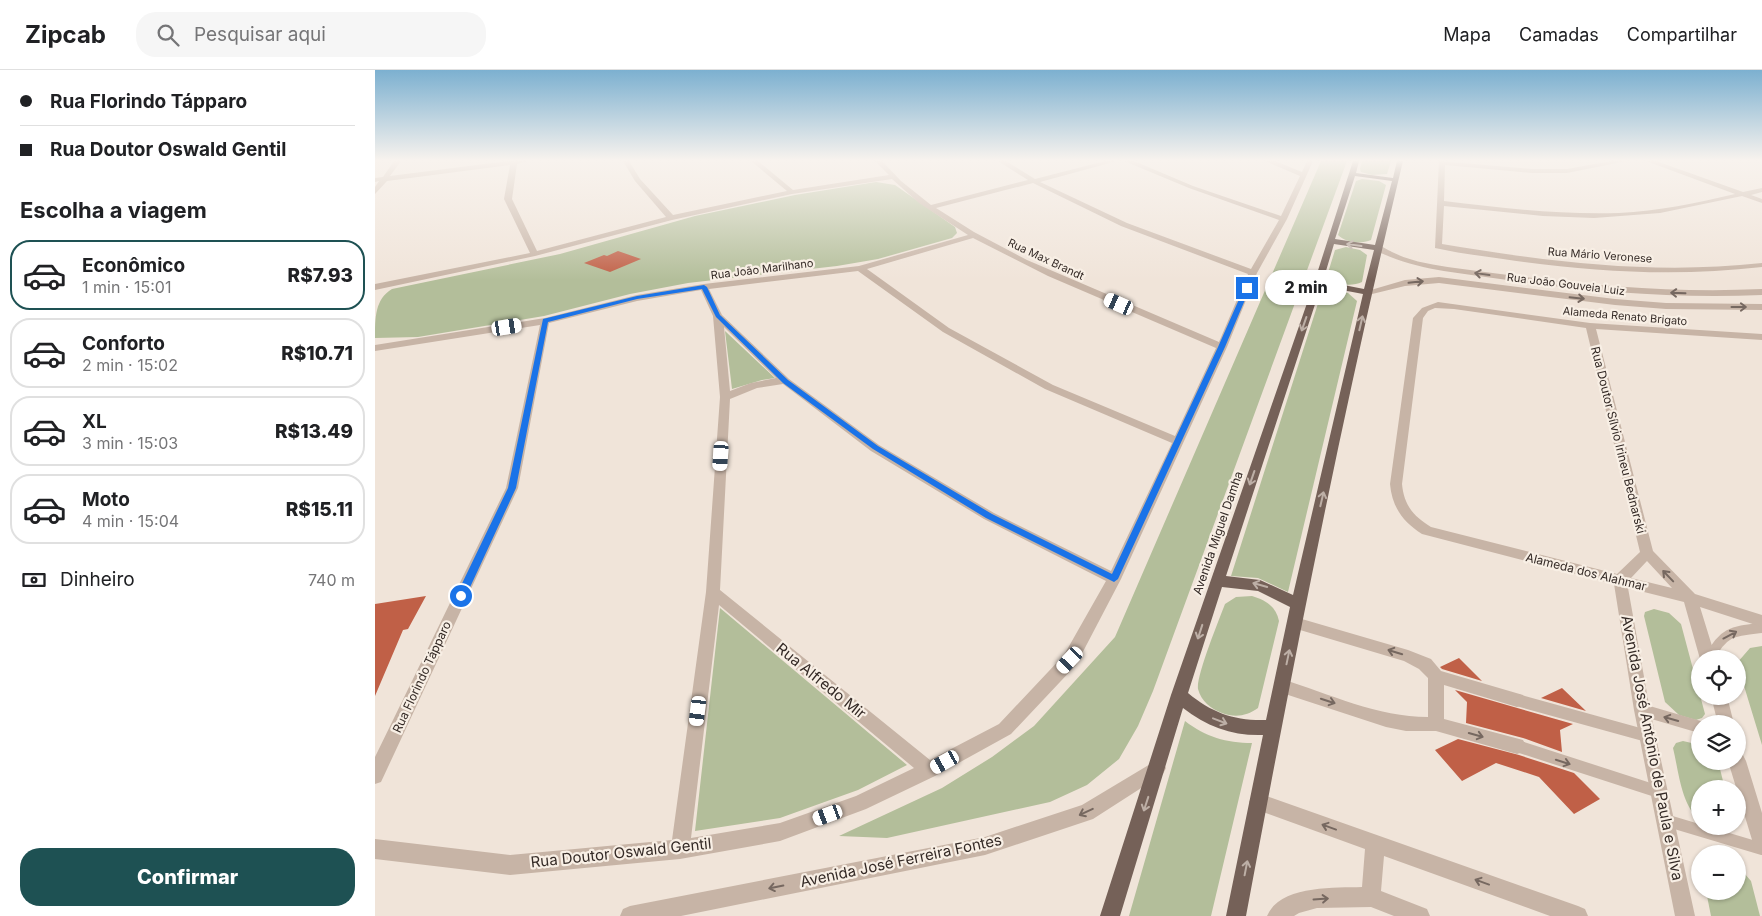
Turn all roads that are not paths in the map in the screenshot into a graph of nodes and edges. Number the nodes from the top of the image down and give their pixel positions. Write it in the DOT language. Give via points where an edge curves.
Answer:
graph roads {
  1 [pos="509,200"];
  2 [pos="655,200"];
  3 [pos="753,200"];
  4 [pos="923,200"];
  5 [pos="957,200"];
  6 [pos="1068,200"];
  7 [pos="1231,200"];
  8 [pos="1291,200"];
  9 [pos="1343,200"];
  10 [pos="1390,200"];
  11 [pos="1709,200"];
  12 [pos="1440,203"];
  13 [pos="931,207"];
  14 [pos="671,218"];
  15 [pos="1283,218"];
  16 [pos="973,236"];
  17 [pos="1330,241"];
  18 [pos="1378,248"];
  19 [pos="535,254"];
  20 [pos="1762,265"];
  21 [pos="860,268"];
  22 [pos="1253,273"];
  23 [pos="1318,283"];
  24 [pos="704,287"];
  25 [pos="375,288"];
  26 [pos="1368,292"];
  27 [pos="1762,292"];
  28 [pos="1762,307"];
  29 [pos="718,316"];
  30 [pos="545,321"];
  31 [pos="1590,326"];
  32 [pos="1762,337"];
  33 [pos="1222,347"];
  34 [pos="375,348"];
  35 [pos="785,381"];
  36 [pos="725,397"];
  37 [pos="1178,441"];
  38 [pos="1412,522"];
  39 [pos="1647,554"];
  40 [pos="1114,579"];
  41 [pos="1620,580"];
  42 [pos="1217,582"];
  43 [pos="713,592"];
  44 [pos="1690,598"];
  45 [pos="1298,605"];
  46 [pos="1762,621"];
  47 [pos="1295,623"];
  48 [pos="1762,628"];
  49 [pos="1706,650"];
  50 [pos="1714,650"];
  51 [pos="1436,676"];
  52 [pos="1282,686"];
  53 [pos="1179,695"];
  54 [pos="1517,700"];
  55 [pos="1642,710"];
  56 [pos="1436,724"];
  57 [pos="1691,724"];
  58 [pos="1273,726"];
  59 [pos="1647,736"];
  60 [pos="1517,746"];
  61 [pos="1157,768"];
  62 [pos="929,770"];
  63 [pos="1740,770"];
  64 [pos="375,776"];
  65 [pos="1659,792"];
  66 [pos="1258,802"];
  67 [pos="1665,820"];
  68 [pos="1762,843"];
  69 [pos="1375,844"];
  70 [pos="375,849"];
  71 [pos="1762,849"];
  72 [pos="680,850"];
  73 [pos="1371,897"];
  74 [pos="630,916"];
  75 [pos="1110,916"];
  76 [pos="1236,916"];
  77 [pos="1277,916"];
  78 [pos="1420,916"];
  79 [pos="1578,916"];
  80 [pos="1685,916"];
  1 -- 19 [label="street"];
  2 -- 14 [label="street"];
  3 -- 14 [label="street"];
  4 -- 13 [label="street, Rua Max Brandt"];
  5 -- 13 [label="street"];
  6 -- 22 [label="street" via="1120,224"];
  7 -- 15 [label="street"];
  8 -- 15 [label="street, Rua Doutor Oswald Gentil"];
  9 -- 17 [label="main road, Avenida Miguel Damha"];
  10 -- 18 [label="main road"];
  11 -- 12 [label="street" via="1646,213 1593,216"];
  12 -- 20 [label="street, Rua Mário Veronese" via="1438,246 1579,266 1662,270"];
  13 -- 16 [label="street, Rua Max Brandt"];
  14 -- 19 [label="street"];
  15 -- 22 [label="street, Rua Doutor Oswald Gentil"];
  16 -- 21 [label="street, Rua João Marilhano"];
  16 -- 33 [label="street, Rua Max Brandt" via="1058,278"];
  18 -- 17 [label="main road, one-way"];
  17 -- 23 [label="main road, Avenida Miguel Damha"];
  18 -- 26 [label="main road"];
  27 -- 18 [label="street, Rua João Gouveia Luiz, one-way" via="1649,292 1539,282 1420,264 1395,258"];
  19 -- 25 [label="street"];
  21 -- 24 [label="street, Rua João Marilhano"];
  21 -- 37 [label="street" via="946,330 1049,387"];
  22 -- 33 [label="street, Rua Doutor Oswald Gentil"];
  23 -- 26 [label="main road"];
  23 -- 42 [label="main road, Avenida Miguel Damha, one-way"];
  24 -- 29 [label="street"];
  24 -- 30 [label="street, Rua João Marilhano" via="637,298"];
  26 -- 28 [label="street, Rua João Gouveia Luiz, one-way" via="1405,283 1439,280 1615,302"];
  45 -- 26 [label="main road, one-way"];
  29 -- 35 [label="street"];
  29 -- 36 [label="street"];
  30 -- 34 [label="street, Rua João Marilhano"];
  30 -- 64 [label="street, Rua Florindo Tápparo" via="512,488"];
  31 -- 32 [label="street, Alameda Renato Brigato"];
  31 -- 38 [label="street, Alameda Renato Brigato" via="1436,304 1421,311 1396,484 1397,498"];
  31 -- 39 [label="street, Rua Doutor Sílvio Irineu Bednarski"];
  33 -- 37 [label="street, Rua Doutor Oswald Gentil"];
  35 -- 36 [label="street" via="764,382"];
  35 -- 40 [label="street" via="875,448 989,516"];
  36 -- 43 [label="street"];
  37 -- 40 [label="street, Rua Doutor Oswald Gentil"];
  38 -- 41 [label="street, Alameda dos Alahmar" via="1427,531"];
  39 -- 41 [label="street"];
  44 -- 39 [label="street, one-way"];
  40 -- 62 [label="street, Rua Doutor Oswald Gentil" via="1070,660 1005,729"];
  41 -- 44 [label="street, Alameda dos Alahmar"];
  41 -- 55 [label="street, Avenida José Antônio de Paula e Silva"];
  45 -- 42 [label="main road, one-way" via="1260,584"];
  42 -- 53 [label="main road, Avenida Miguel Damha, one-way"];
  43 -- 62 [label="street, Rua Alfredo Mir"];
  43 -- 72 [label="street"];
  44 -- 46 [label="street, Alameda dos Alahmar"];
  44 -- 49 [label="street"];
  45 -- 47 [label="main road"];
  51 -- 47 [label="street, one-way" via="1425,664 1408,656"];
  52 -- 47 [label="main road, one-way"];
  50 -- 48 [label="lane, one-way" via="1717,643 1735,632"];
  51 -- 54 [label="street"];
  51 -- 56 [label="street"];
  52 -- 56 [label="street, one-way" via="1386,720"];
  52 -- 58 [label="main road"];
  53 -- 58 [label="main road, one-way" via="1198,711 1222,723 1248,728"];
  53 -- 61 [label="main road, Avenida Miguel Damha"];
  54 -- 59 [label="lane"];
  57 -- 55 [label="lane, one-way"];
  55 -- 59 [label="street, Avenida José Antônio de Paula e Silva"];
  56 -- 60 [label="street, one-way"];
  58 -- 66 [label="main road"];
  59 -- 65 [label="street, Avenida José Antônio de Paula e Silva"];
  60 -- 65 [label="lane, one-way"];
  61 -- 74 [label="street, Avenida José Ferreira Fontes, one-way" via="1087,813 985,846"];
  61 -- 75 [label="main road, Avenida Miguel Damha, one-way"];
  62 -- 72 [label="street, Rua Doutor Oswald Gentil" via="861,803 780,832"];
  63 -- 68 [label="street"];
  65 -- 67 [label="street, Avenida José Antônio de Paula e Silva"];
  69 -- 66 [label="street, one-way"];
  76 -- 66 [label="main road, one-way"];
  67 -- 71 [label="lane"];
  67 -- 80 [label="street, Avenida José Antônio de Paula e Silva"];
  69 -- 73 [label="street"];
  79 -- 69 [label="street, one-way"];
  70 -- 72 [label="street, Rua Doutor Oswald Gentil" via="510,865"];
  77 -- 73 [label="street, one-way" via="1294,904 1317,898"];
  73 -- 78 [label="street"];
}
